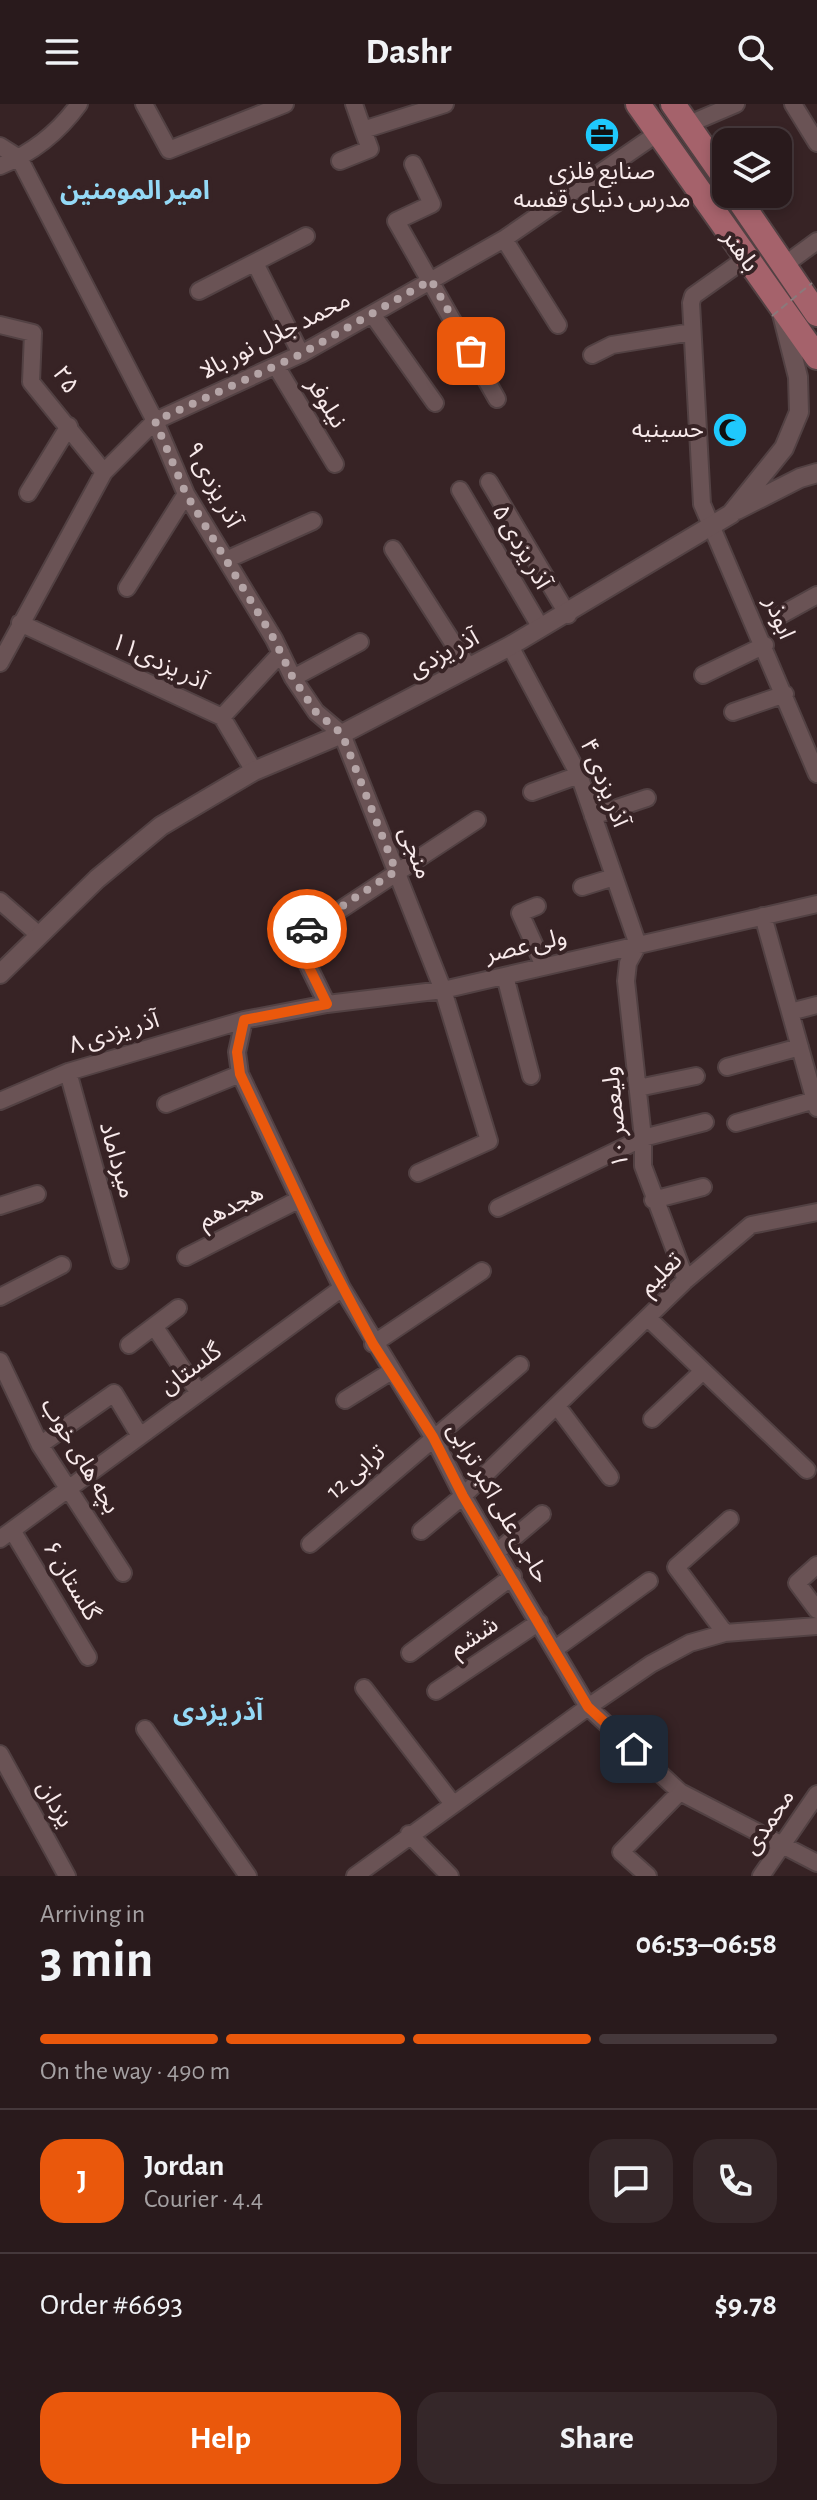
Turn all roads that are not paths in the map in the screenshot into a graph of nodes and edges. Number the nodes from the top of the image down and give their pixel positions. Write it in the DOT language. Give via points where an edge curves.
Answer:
graph roads {
  1 [pos="79,104"];
  2 [pos="144,104"];
  3 [pos="285,104"];
  4 [pos="354,104"];
  5 [pos="445,104"];
  6 [pos="638,104"];
  7 [pos="673,104"];
  8 [pos="736,104"];
  9 [pos="793,104"];
  10 [pos="689,124"];
  11 [pos="363,130"];
  12 [pos="658,133"];
  13 [pos="817,143"];
  14 [pos="0,146"];
  15 [pos="19,158"];
  16 [pos="712,159"];
  17 [pos="340,161"];
  18 [pos="413,164"];
  19 [pos="0,166"];
  20 [pos="744,208"];
  21 [pos="306,236"];
  22 [pos="504,239"];
  23 [pos="817,241"];
  24 [pos="745,259"];
  25 [pos="255,263"];
  26 [pos="783,266"];
  27 [pos="431,280"];
  28 [pos="199,291"];
  29 [pos="776,312"];
  30 [pos="372,314"];
  31 [pos="817,314"];
  32 [pos="0,325"];
  33 [pos="558,325"];
  34 [pos="692,332"];
  35 [pos="301,354"];
  36 [pos="592,355"];
  37 [pos="817,357"];
  38 [pos="276,366"];
  39 [pos="497,399"];
  40 [pos="435,403"];
  41 [pos="155,421"];
  42 [pos="69,426"];
  43 [pos="335,464"];
  44 [pos="104,472"];
  45 [pos="817,473"];
  46 [pos="489,482"];
  47 [pos="460,490"];
  48 [pos="28,493"];
  49 [pos="186,494"];
  50 [pos="731,514"];
  51 [pos="313,521"];
  52 [pos="714,527"];
  53 [pos="393,549"];
  54 [pos="226,560"];
  55 [pos="127,588"];
  56 [pos="817,595"];
  57 [pos="568,615"];
  58 [pos="781,615"];
  59 [pos="20,623"];
  60 [pos="541,628"];
  61 [pos="360,642"];
  62 [pos="765,645"];
  63 [pos="510,646"];
  64 [pos="281,653"];
  65 [pos="0,663"];
  66 [pos="469,668"];
  67 [pos="703,675"];
  68 [pos="293,678"];
  69 [pos="785,694"];
  70 [pos="733,712"];
  71 [pos="222,717"];
  72 [pos="342,734"];
  73 [pos="816,768"];
  74 [pos="254,771"];
  75 [pos="579,775"];
  76 [pos="532,792"];
  77 [pos="647,798"];
  78 [pos="593,816"];
  79 [pos="477,820"];
  80 [pos="396,871"];
  81 [pos="614,877"];
  82 [pos="582,887"];
  83 [pos="817,904"];
  84 [pos="537,906"];
  85 [pos="4,909"];
  86 [pos="763,916"];
  87 [pos="39,935"];
  88 [pos="638,945"];
  89 [pos="544,966"];
  90 [pos="0,974"];
  91 [pos="505,976"];
  92 [pos="443,990"];
  93 [pos="327,1004"];
  94 [pos="817,1005"];
  95 [pos="790,1012"];
  96 [pos="244,1020"];
  97 [pos="800,1047"];
  98 [pos="727,1067"];
  99 [pos="68,1072"];
  100 [pos="240,1074"];
  101 [pos="531,1076"];
  102 [pos="696,1076"];
  103 [pos="638,1088"];
  104 [pos="0,1101"];
  105 [pos="166,1104"];
  106 [pos="816,1104"];
  107 [pos="705,1122"];
  108 [pos="736,1123"];
  109 [pos="643,1138"];
  110 [pos="418,1173"];
  111 [pos="703,1187"];
  112 [pos="37,1194"];
  113 [pos="298,1200"];
  114 [pos="653,1200"];
  115 [pos="0,1206"];
  116 [pos="498,1208"];
  117 [pos="817,1212"];
  118 [pos="186,1257"];
  119 [pos="120,1260"];
  120 [pos="62,1265"];
  121 [pos="482,1271"];
  122 [pos="686,1280"];
  123 [pos="342,1288"];
  124 [pos="0,1297"];
  125 [pos="178,1308"];
  126 [pos="649,1319"];
  127 [pos="154,1326"];
  128 [pos="373,1344"];
  129 [pos="129,1345"];
  130 [pos="0,1361"];
  131 [pos="520,1365"];
  132 [pos="703,1371"];
  133 [pos="390,1372"];
  134 [pos="6,1390"];
  135 [pos="199,1393"];
  136 [pos="345,1400"];
  137 [pos="557,1406"];
  138 [pos="652,1419"];
  139 [pos="140,1436"];
  140 [pos="433,1437"];
  141 [pos="40,1445"];
  142 [pos="807,1470"];
  143 [pos="610,1477"];
  144 [pos="68,1488"];
  145 [pos="463,1496"];
  146 [pos="542,1514"];
  147 [pos="730,1519"];
  148 [pos="421,1531"];
  149 [pos="6,1534"];
  150 [pos="310,1544"];
  151 [pos="498,1551"];
  152 [pos="817,1565"];
  153 [pos="123,1573"];
  154 [pos="513,1576"];
  155 [pos="649,1581"];
  156 [pos="817,1610"];
  157 [pos="539,1622"];
  158 [pos="817,1626"];
  159 [pos="725,1633"];
  160 [pos="555,1649"];
  161 [pos="410,1653"];
  162 [pos="88,1657"];
  163 [pos="364,1688"];
  164 [pos="436,1691"];
  165 [pos="588,1707"];
  166 [pos="145,1729"];
  167 [pos="0,1754"];
  168 [pos="680,1792"];
  169 [pos="817,1794"];
  170 [pos="453,1804"];
  171 [pos="409,1834"];
  172 [pos="780,1845"];
  173 [pos="817,1863"];
  174 [pos="67,1876"];
  175 [pos="248,1876"];
  176 [pos="355,1876"];
  177 [pos="450,1876"];
  178 [pos="648,1876"];
  179 [pos="761,1876"];
  1 -- 15 [label="street" via="60,130"];
  2 -- 3 [label="street" via="169,150"];
  4 -- 11 [label="street"];
  5 -- 11 [label="street"];
  6 -- 12 [label="main road, باهنر"];
  7 -- 10 [label="main road"];
  8 -- 10 [label="street"];
  9 -- 13 [label="street"];
  10 -- 16 [label="main road"];
  11 -- 17 [label="street" via="370,149"];
  12 -- 22 [label="street, محمد جلال نور بالا"];
  12 -- 24 [label="main road, باهنر"];
  14 -- 15 [label="street"];
  15 -- 19 [label="street"];
  15 -- 41 [label="street, آذر یزدی ۹"];
  18 -- 27 [label="street" via="432,204 396,221"];
  20 -- 26 [label="main road, باهنر"];
  21 -- 25 [label="street"];
  22 -- 27 [label="street, محمد جلال نور بالا"];
  22 -- 33 [label="street"];
  23 -- 26 [label="street"];
  24 -- 29 [label="main road, باهنر"];
  24 -- 34 [label="street, ابوذر" via="693,296"];
  25 -- 28 [label="street"];
  25 -- 35 [label="street"];
  26 -- 31 [label="main road, باهنر"];
  27 -- 30 [label="street, محمد جلال نور بالا"];
  27 -- 39 [label="street"];
  29 -- 37 [label="main road, باهنر"];
  29 -- 50 [label="street, آذر یزدی" via="798,377 799,412 784,448"];
  30 -- 35 [label="street, محمد جلال نور بالا"];
  30 -- 40 [label="street"];
  32 -- 42 [label="street, ۲۵" via="33,333 31,382"];
  34 -- 36 [label="street" via="627,342"];
  34 -- 52 [label="street, ابوذر" via="702,504"];
  35 -- 38 [label="street, محمد جلال نور بالا"];
  38 -- 41 [label="street, محمد جلال نور بالا"];
  38 -- 43 [label="street, نیلوفر"];
  41 -- 44 [label="street, محمد جلال نور بالا"];
  41 -- 49 [label="street, آذر یزدی ۹"];
  42 -- 44 [label="street, ۲۵"];
  42 -- 48 [label="street"];
  44 -- 59 [label="street, محمد جلال نور بالا"];
  45 -- 50 [label="street"];
  46 -- 57 [label="street"];
  47 -- 60 [label="street, آذر یزدی ۵"];
  49 -- 54 [label="street, آذر یزدی ۹"];
  49 -- 55 [label="street"];
  50 -- 52 [label="street, آذر یزدی"];
  51 -- 54 [label="street"];
  52 -- 57 [label="street, آذر یزدی"];
  52 -- 62 [label="street, ابوذر"];
  53 -- 66 [label="street"];
  54 -- 64 [label="street, آذر یزدی ۹"];
  56 -- 58 [label="street"];
  57 -- 60 [label="street, آذر یزدی"];
  59 -- 65 [label="street, محمد جلال نور بالا"];
  59 -- 71 [label="street, آذر یزدی۱۱"];
  60 -- 63 [label="street, آذر یزدی"];
  61 -- 68 [label="street"];
  62 -- 67 [label="street"];
  62 -- 69 [label="street, ابوذر"];
  63 -- 66 [label="street, آذر یزدی"];
  63 -- 75 [label="street, ۴ آذر یزدی"];
  64 -- 68 [label="street, آذر یزدی ۹"];
  64 -- 71 [label="street"];
  66 -- 72 [label="street, آذر یزدی"];
  68 -- 72 [label="street, آذر یزدی ۹" via="316,712"];
  69 -- 70 [label="street"];
  69 -- 73 [label="street, ابوذر"];
  71 -- 74 [label="street, آذر یزدی۱۱"];
  72 -- 74 [label="street, آذر یزدی"];
  72 -- 80 [label="street, منجی"];
  74 -- 87 [label="street, آذر یزدی" via="161,826"];
  75 -- 76 [label="street"];
  75 -- 78 [label="street, ۴ آذر یزدی"];
  77 -- 78 [label="street"];
  78 -- 81 [label="street, ۴ آذر یزدی"];
  79 -- 80 [label="street"];
  80 -- 92 [label="street, منجی"];
  80 -- 93 [label="street" via="302,935 302,953"];
  81 -- 82 [label="street"];
  81 -- 88 [label="street, ۴ آذر یزدی"];
  83 -- 86 [label="street, ولی عصر"];
  84 -- 89 [label="street" via="520,913"];
  85 -- 87 [label="street"];
  86 -- 88 [label="street, ولی عصر"];
  86 -- 95 [label="street"];
  87 -- 90 [label="street, آذر یزدی"];
  88 -- 89 [label="street, ولی عصر"];
  88 -- 103 [label="street, ۱۰ ولیعصر" via="626,981"];
  89 -- 91 [label="street, ولی عصر"];
  91 -- 92 [label="street, ولی عصر"];
  91 -- 101 [label="street"];
  92 -- 93 [label="street, ولی عصر"];
  92 -- 110 [label="street, منجی" via="489,1141"];
  93 -- 96 [label="street, ولی عصر"];
  94 -- 95 [label="street"];
  95 -- 97 [label="street"];
  96 -- 99 [label="street, ۸ آذر یزدی"];
  96 -- 100 [label="street, حاجی علی اکبر ترابی" via="237,1052"];
  97 -- 98 [label="street"];
  97 -- 106 [label="street"];
  99 -- 104 [label="street, ۸ آذر یزدی"];
  99 -- 119 [label="street, میرداماد"];
  100 -- 105 [label="street"];
  100 -- 113 [label="street, حاجی علی اکبر ترابی"];
  102 -- 103 [label="street"];
  103 -- 109 [label="street, ۱۰ ولیعصر"];
  106 -- 108 [label="street"];
  107 -- 109 [label="street"];
  109 -- 114 [label="street, ۱۰ ولیعصر" via="643,1166"];
  109 -- 116 [label="street"];
  111 -- 114 [label="street"];
  112 -- 115 [label="street"];
  113 -- 118 [label="street, هجدهم"];
  113 -- 123 [label="street, حاجی علی اکبر ترابی"];
  114 -- 122 [label="street, ۱۰ ولیعصر"];
  117 -- 122 [label="street, تعلیم" via="751,1225"];
  120 -- 124 [label="street"];
  121 -- 128 [label="street"];
  122 -- 126 [label="street, تعلیم"];
  123 -- 128 [label="street, حاجی علی اکبر ترابی"];
  123 -- 135 [label="street, گلستان"];
  125 -- 127 [label="street"];
  126 -- 132 [label="street"];
  126 -- 137 [label="street, تعلیم"];
  127 -- 129 [label="street"];
  127 -- 135 [label="street"];
  128 -- 133 [label="street, حاجی علی اکبر ترابی"];
  130 -- 134 [label="street, بچه های خوب"];
  131 -- 140 [label="street, ترابی 12"];
  132 -- 138 [label="street"];
  132 -- 142 [label="street"];
  133 -- 136 [label="street"];
  133 -- 140 [label="street, حاجی علی اکبر ترابی"];
  134 -- 141 [label="street, بچه های خوب"];
  135 -- 139 [label="street, گلستان"];
  137 -- 143 [label="street"];
  137 -- 145 [label="street, تعلیم"];
  139 -- 141 [label="street" via="114,1393"];
  139 -- 144 [label="street, گلستان"];
  140 -- 145 [label="street, حاجی علی اکبر ترابی"];
  140 -- 150 [label="street, ترابی 12"];
  141 -- 144 [label="street, بچه های خوب"];
  144 -- 149 [label="street, گلستان"];
  144 -- 153 [label="street, بچه های خوب"];
  145 -- 148 [label="street, تعلیم"];
  145 -- 151 [label="street, حاجی علی اکبر ترابی"];
  146 -- 151 [label="street"];
  147 -- 159 [label="street" via="676,1567"];
  149 -- 162 [label="street, گلستان ۶"];
  151 -- 154 [label="street, حاجی علی اکبر ترابی"];
  152 -- 156 [label="street" via="797,1583"];
  154 -- 157 [label="street, حاجی علی اکبر ترابی"];
  154 -- 161 [label="street"];
  155 -- 160 [label="street"];
  157 -- 160 [label="street, حاجی علی اکبر ترابی"];
  157 -- 164 [label="street, ششم"];
  158 -- 159 [label="street"];
  159 -- 165 [label="street" via="664,1657"];
  160 -- 165 [label="street, حاجی علی اکبر ترابی"];
  163 -- 170 [label="street"];
  165 -- 168 [label="street, حاجی علی اکبر ترابی"];
  165 -- 170 [label="street"];
  166 -- 175 [label="street"];
  167 -- 174 [label="street, یزدان"];
  168 -- 172 [label="street, حاجی علی اکبر ترابی"];
  168 -- 178 [label="street" via="621,1852"];
  169 -- 172 [label="street, محمدی"];
  170 -- 171 [label="street"];
  171 -- 176 [label="street"];
  171 -- 177 [label="street"];
  172 -- 173 [label="street, حاجی علی اکبر ترابی"];
  172 -- 179 [label="street, محمدی"];
}
